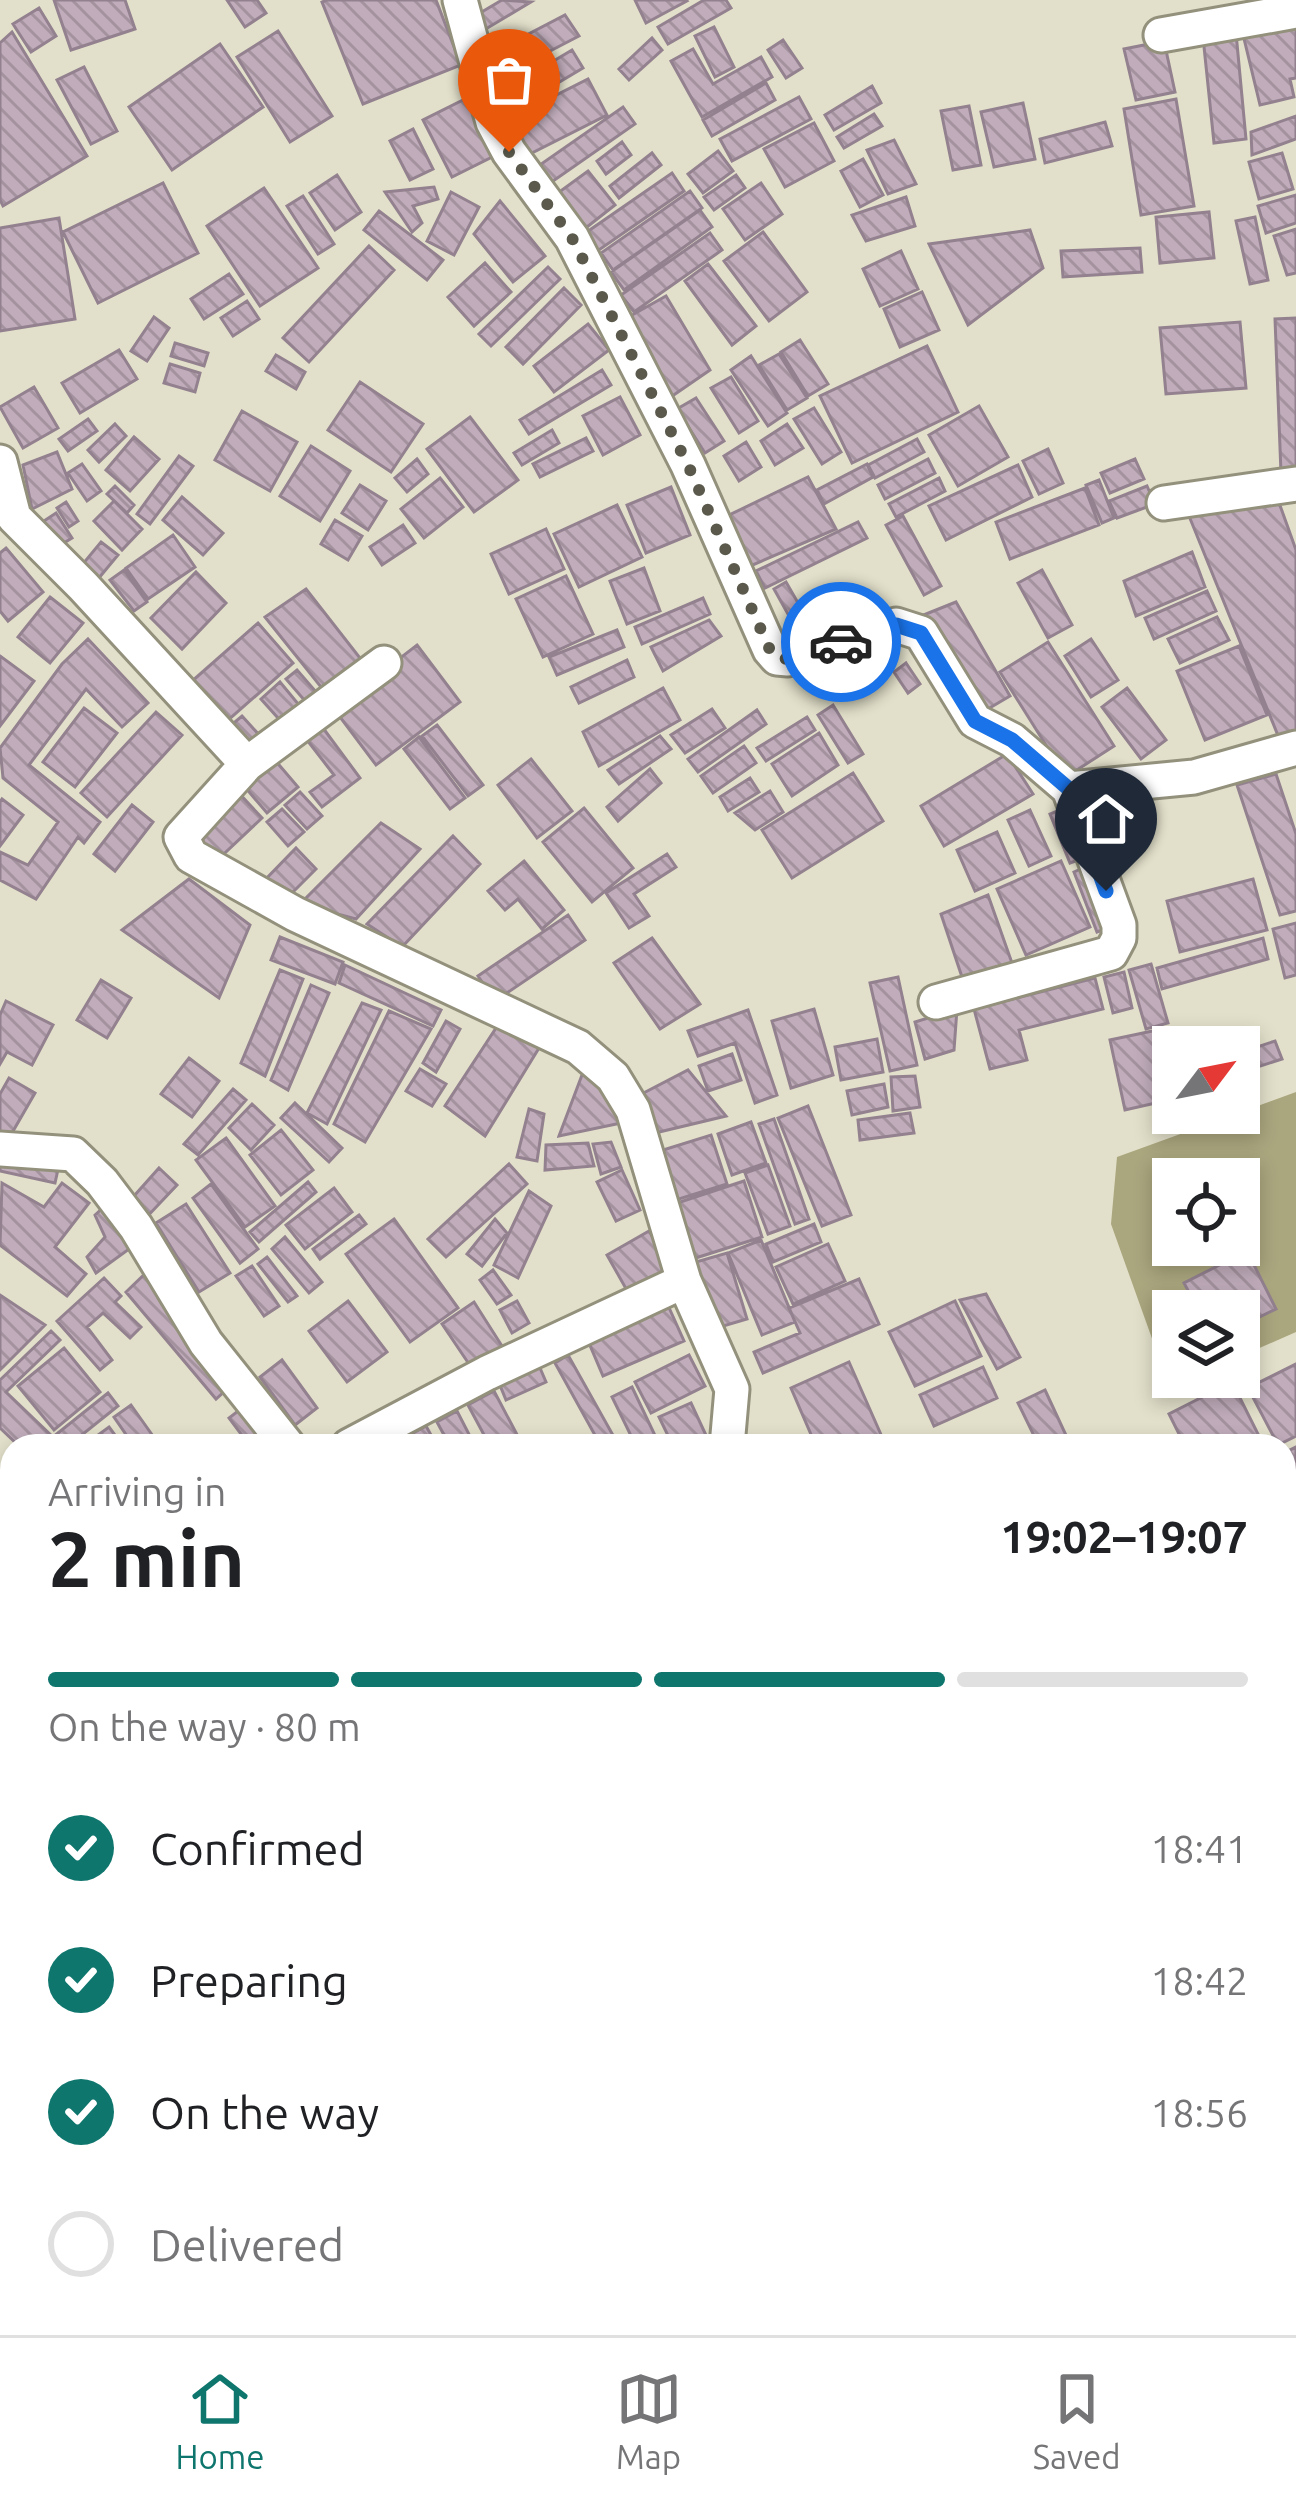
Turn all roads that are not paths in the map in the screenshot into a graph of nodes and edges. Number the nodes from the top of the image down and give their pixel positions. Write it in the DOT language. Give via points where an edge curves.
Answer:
graph roads {
  1 [pos="460,0"];
  2 [pos="1296,11"];
  3 [pos="1161,35"];
  4 [pos="0,462"];
  5 [pos="1296,484"];
  6 [pos="1164,503"];
  7 [pos="384,664"];
  8 [pos="1296,748"];
  9 [pos="247,764"];
  10 [pos="1069,789"];
  11 [pos="936,1002"];
  12 [pos="0,1149"];
  13 [pos="684,1281"];
  14 [pos="278,1434"];
  15 [pos="372,1434"];
  16 [pos="728,1434"];
  1 -- 10 [label="street" via="493,122 572,238 688,465 770,650 788,659 896,625 921,633 975,721 1012,740"];
  2 -- 3 [label="street"];
  4 -- 9 [label="street" via="14,517"];
  5 -- 6 [label="street"];
  7 -- 9 [label="street"];
  8 -- 10 [label="street" via="1194,777"];
  9 -- 13 [label="street" via="182,837 190,856 578,1047 613,1077 632,1110"];
  10 -- 11 [label="street" via="1119,925 1111,953"];
  12 -- 14 [label="street" via="74,1154 102,1182 206,1343"];
  13 -- 15 [label="street"];
  13 -- 16 [label="street" via="732,1389"];
}
